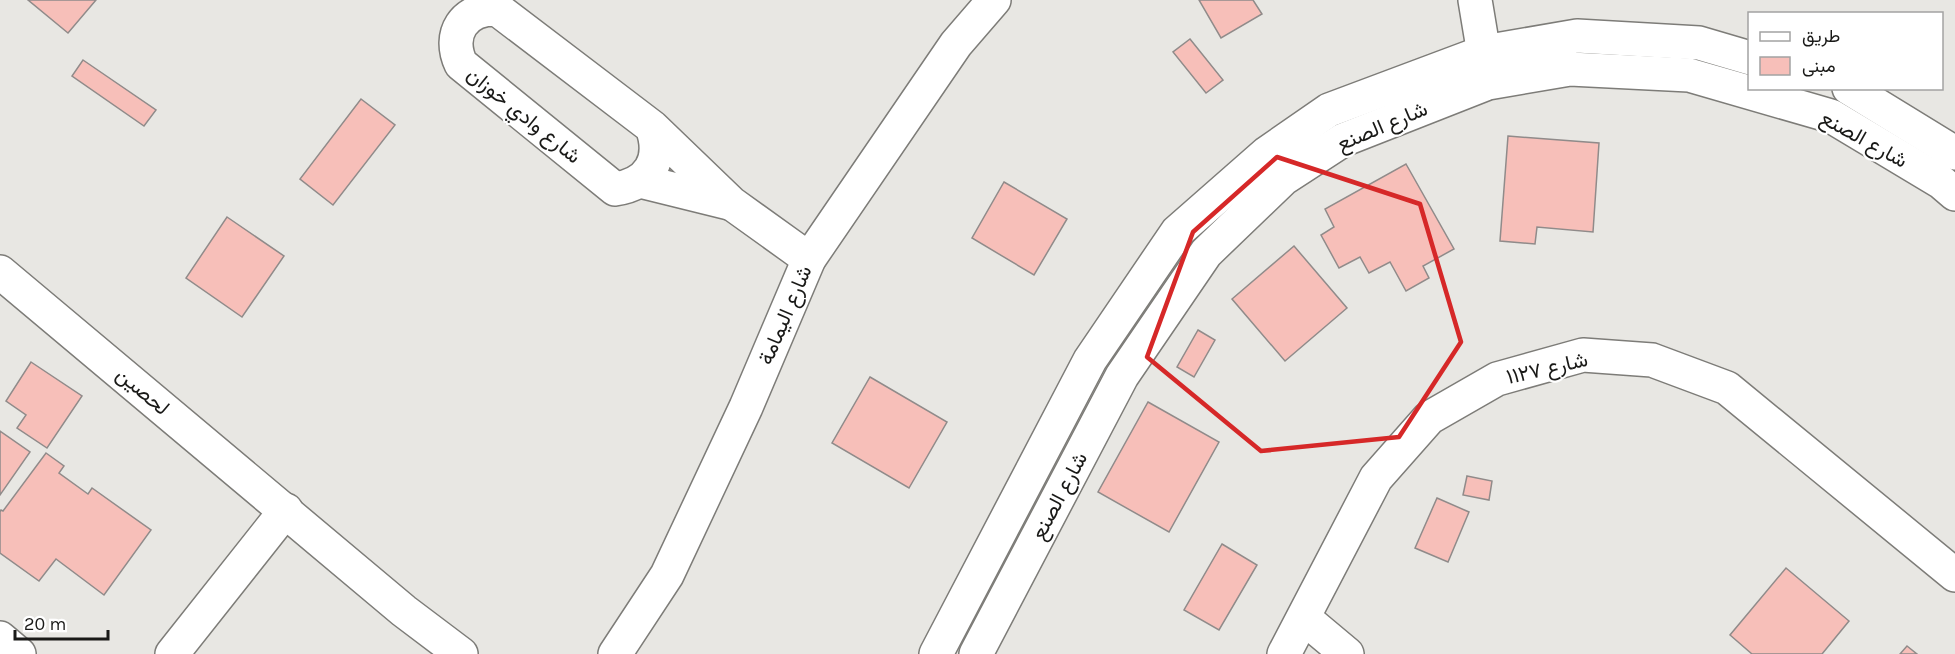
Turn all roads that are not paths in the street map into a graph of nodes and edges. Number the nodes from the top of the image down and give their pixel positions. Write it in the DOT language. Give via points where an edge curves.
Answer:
graph roads {
  1 [pos="994,0"];
  2 [pos="1475,0"];
  3 [pos="1748,58"];
  4 [pos="1486,67"];
  5 [pos="1853,90"];
  6 [pos="652,128"];
  7 [pos="1955,153"];
  8 [pos="640,181"];
  9 [pos="1955,194"];
  10 [pos="730,203"];
  11 [pos="809,259"];
  12 [pos="0,272"];
  13 [pos="286,510"];
  14 [pos="1955,575"];
  15 [pos="1304,618"];
  16 [pos="0,638"];
  17 [pos="20,654"];
  18 [pos="172,654"];
  19 [pos="461,654"];
  20 [pos="615,654"];
  21 [pos="936,654"];
  22 [pos="976,654"];
  23 [pos="1284,654"];
  24 [pos="1347,654"];
  1 -- 11 [label="street, شارع اليمامة" via="956,44"];
  2 -- 4 [label="street"];
  3 -- 4 [label="street, شارع الصنع" via="1699,43 1577,36"];
  4 -- 9 [label="street, شارع الصنع" via="1689,75 1832,116"];
  4 -- 21 [label="street, شارع الصنع" via="1329,110 1267,153 1177,232 1090,360"];
  4 -- 22 [label="street, شارع الصنع" via="1343,140 1283,179 1206,253 1122,376"];
  5 -- 7 [label="street, شارع الصنع"];
  6 -- 8 [label="street" via="656,138 655,161"];
  6 -- 8 [label="street, شارع وادي خوزان" via="497,9 477,11 457,33 455,44 461,64 615,189"];
  6 -- 10 [label="street, شارع وادي خوزان"];
  8 -- 10 [label="street, شارع وادي خوزان"];
  10 -- 11 [label="street, شارع وادي خوزان"];
  11 -- 20 [label="street, شارع اليمامة" via="746,407 667,574"];
  12 -- 13 [label="street, لحصين"];
  13 -- 18 [label="street"];
  13 -- 19 [label="street, لحصين" via="404,611"];
  14 -- 15 [label="street, شارع ١١٢٧" via="1727,388 1652,360 1583,355 1497,379 1429,418 1377,478"];
  15 -- 23 [label="street, شارع ١١٢٧"];
  15 -- 24 [label="street"];
  16 -- 17 [label="street"];
}
